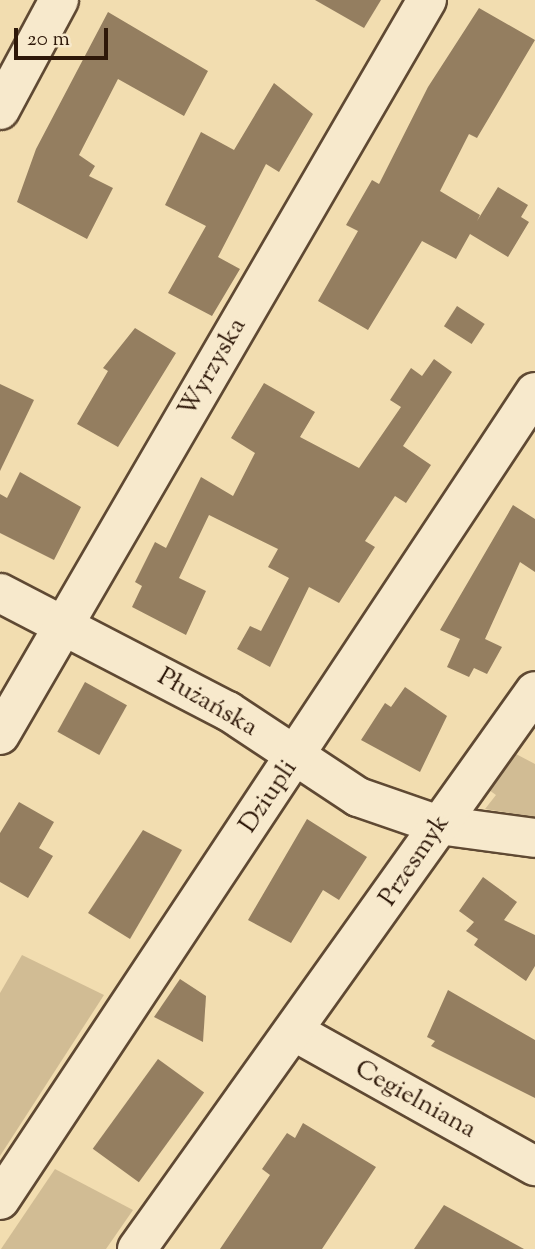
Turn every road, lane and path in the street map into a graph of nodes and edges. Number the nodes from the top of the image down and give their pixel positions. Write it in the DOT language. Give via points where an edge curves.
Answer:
graph roads {
  1 [pos="59,0"];
  2 [pos="427,0"];
  3 [pos="0,110"];
  4 [pos="535,392"];
  5 [pos="0,593"];
  6 [pos="64,625"];
  7 [pos="535,691"];
  8 [pos="0,735"];
  9 [pos="295,758"];
  10 [pos="439,825"];
  11 [pos="535,838"];
  12 [pos="295,1032"];
  13 [pos="535,1166"];
  14 [pos="0,1200"];
  15 [pos="137,1249"];
  1 -- 3 [label="street"];
  2 -- 6 [label="street, Wyrzyska"];
  4 -- 9 [label="street, Dziupli"];
  5 -- 6 [label="street, Płużańska"];
  6 -- 8 [label="street, Wyrzyska"];
  6 -- 9 [label="street, Płużańska" via="228,711"];
  7 -- 10 [label="street, Przesmyk"];
  9 -- 10 [label="street, Płużańska" via="358,797"];
  9 -- 14 [label="street, Dziupli"];
  10 -- 11 [label="street, Płużańska"];
  10 -- 12 [label="street, Przesmyk"];
  12 -- 13 [label="street, Cegielniana"];
  12 -- 15 [label="street, Przesmyk"];
}
